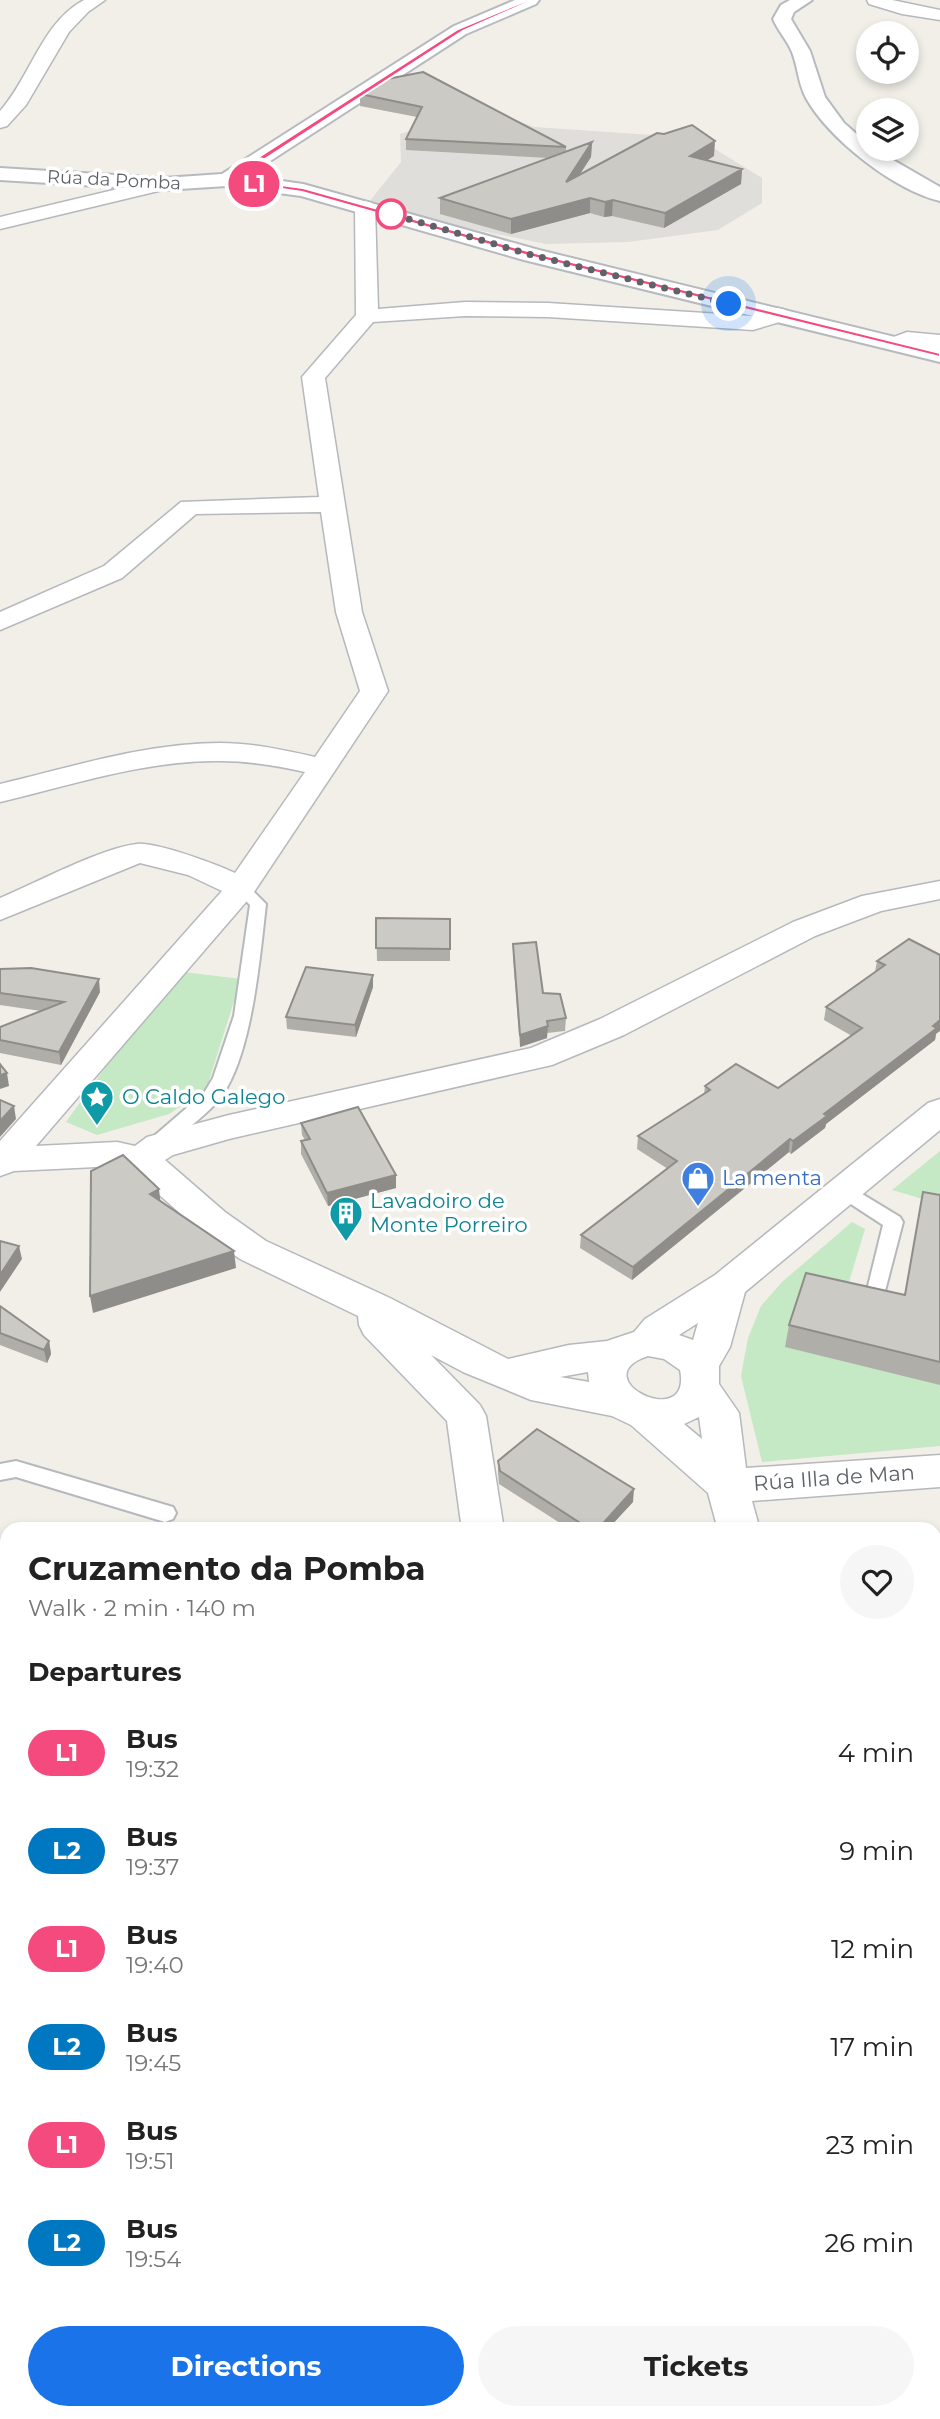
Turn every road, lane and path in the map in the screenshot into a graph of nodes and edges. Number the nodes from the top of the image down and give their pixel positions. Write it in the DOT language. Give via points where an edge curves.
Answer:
graph roads {
  1 [pos="97,0"];
  2 [pos="530,0"];
  3 [pos="803,0"];
  4 [pos="874,0"];
  5 [pos="940,15"];
  6 [pos="0,122"];
  7 [pos="0,174"];
  8 [pos="227,180"];
  9 [pos="164,184"];
  10 [pos="940,195"];
  11 [pos="365,207"];
  12 [pos="2,221"];
  13 [pos="778,315"];
  14 [pos="367,316"];
  15 [pos="940,342"];
  16 [pos="899,343"];
  17 [pos="940,355"];
  18 [pos="332,504"];
  19 [pos="0,622"];
  20 [pos="323,767"];
  21 [pos="0,793"];
  22 [pos="241,888"];
  23 [pos="940,890"];
  24 [pos="0,910"];
  25 [pos="940,1111"];
  26 [pos="141,1159"];
  27 [pos="1,1162"];
  28 [pos="844,1190"];
  29 [pos="729,1285"];
  30 [pos="878,1286"];
  31 [pos="376,1308"];
  32 [pos="631,1349"];
  33 [pos="506,1374"];
  34 [pos="699,1377"];
  35 [pos="632,1408"];
  36 [pos="940,1471"];
  37 [pos="0,1472"];
  38 [pos="727,1485"];
  39 [pos="164,1513"];
  40 [pos="482,1522"];
  41 [pos="737,1522"];
  1 -- 6 [label="street" via="62,29 19,101"];
  2 -- 8 [label="street" via="460,30"];
  3 -- 10 [label="street" via="787,9 782,19 801,51 814,97 834,125 862,149"];
  4 -- 5 [label="street"];
  7 -- 9 [label="street, Rúa da Pomba"];
  8 -- 9 [label="street, Rúa da Pomba"];
  8 -- 11 [label="street, Rúa da Pomba" via="303,190"];
  9 -- 12 [label="street"];
  11 -- 13 [label="street, Rúa da Pomba" via="532,255"];
  11 -- 14 [label="street"];
  13 -- 14 [label="street" via="753,323 548,310 465,309"];
  13 -- 16 [label="street, Rúa da Pomba"];
  14 -- 18 [label="street" via="313,377"];
  15 -- 16 [label="street" via="907,339"];
  16 -- 17 [label="street, Rúa da Pomba"];
  18 -- 19 [label="street" via="190,507 113,572"];
  18 -- 20 [label="street" via="349,612 374,691"];
  20 -- 21 [label="street" via="248,753 206,752"];
  20 -- 22 [label="street"];
  22 -- 24 [label="street" via="199,868 139,853"];
  22 -- 26 [label="lane" via="258,904 243,1016 222,1078 211,1097"];
  22 -- 27 [label="street"];
  23 -- 26 [label="street" via="873,903 804,929 679,994 540,1057 229,1128 160,1146"];
  25 -- 28 [label="street"];
  26 -- 27 [label="street" via="117,1154"];
  26 -- 31 [label="street" via="253,1250"];
  28 -- 29 [label="street"];
  28 -- 30 [label="lane" via="893,1222"];
  29 -- 32 [label="street"];
  29 -- 34 [label="street"];
  31 -- 33 [label="street"];
  31 -- 40 [label="street" via="378,1325 466,1416"];
  32 -- 33 [label="street"];
  32 -- 34 [label="street" via="669,1345 680,1349"];
  32 -- 35 [label="street" via="606,1370 608,1387"];
  33 -- 35 [label="street" via="545,1389"];
  34 -- 35 [label="street" via="697,1396 686,1406 670,1413"];
  34 -- 38 [label="street" via="719,1412"];
  35 -- 38 [label="street"];
  36 -- 38 [label="street, Rúa Illa de Man"];
  37 -- 39 [label="lane" via="16,1469"];
  38 -- 41 [label="street"];
}
